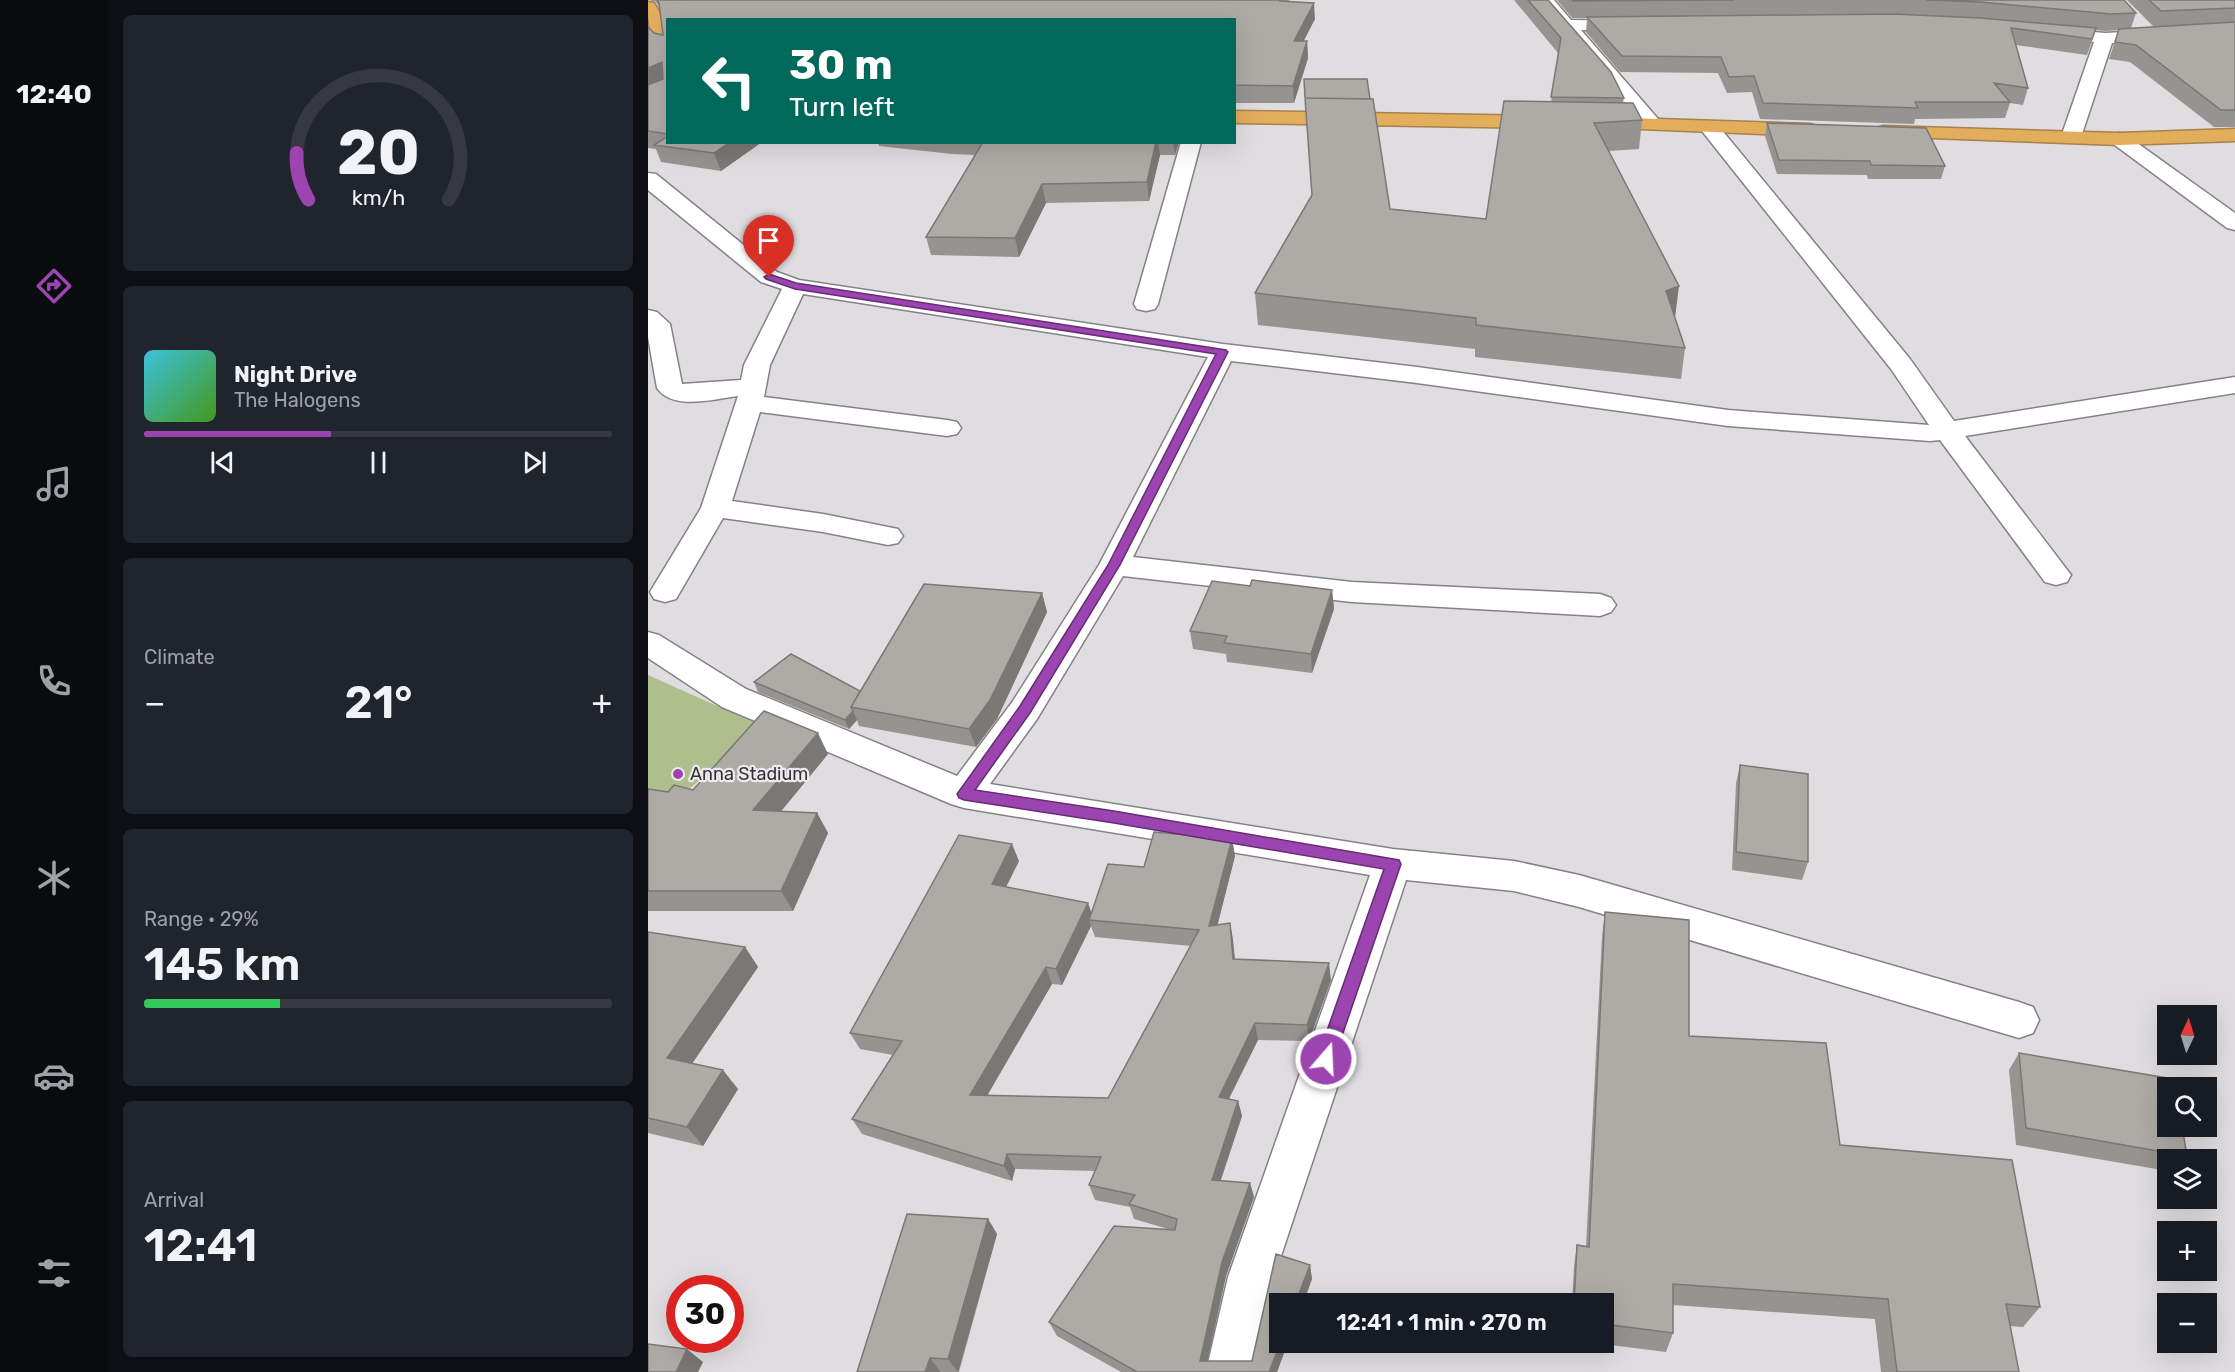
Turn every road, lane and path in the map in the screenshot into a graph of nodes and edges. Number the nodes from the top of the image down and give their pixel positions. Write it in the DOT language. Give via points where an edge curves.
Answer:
graph roads {
  1 [pos="1545,0"];
  2 [pos="648,7"];
  3 [pos="2135,21"];
  4 [pos="1651,24"];
  5 [pos="1568,25"];
  6 [pos="2235,31"];
  7 [pos="2034,32"];
  8 [pos="2149,35"];
  9 [pos="2105,38"];
  10 [pos="666,43"];
  11 [pos="1236,117"];
  12 [pos="1652,124"];
  13 [pos="1709,127"];
  14 [pos="1826,130"];
  15 [pos="1861,131"];
  16 [pos="2235,135"];
  17 [pos="2071,137"];
  18 [pos="2119,139"];
  19 [pos="1190,144"];
  20 [pos="648,179"];
  21 [pos="2235,223"];
  22 [pos="795,286"];
  23 [pos="1146,304"];
  24 [pos="648,317"];
  25 [pos="1223,352"];
  26 [pos="2235,385"];
  27 [pos="751,395"];
  28 [pos="947,428"];
  29 [pos="1947,431"];
  30 [pos="715,508"];
  31 [pos="888,536"];
  32 [pos="1114,565"];
  33 [pos="2056,575"];
  34 [pos="665,592"];
  35 [pos="1600,606"];
  36 [pos="648,643"];
  37 [pos="964,794"];
  38 [pos="1393,864"];
  39 [pos="2019,1020"];
  40 [pos="1230,1372"];
  1 -- 5 [label="street"];
  2 -- 10 [label="highway"];
  3 -- 8 [label="street"];
  4 -- 5 [label="street"];
  5 -- 12 [label="street"];
  6 -- 8 [label="street"];
  7 -- 9 [label="street"];
  8 -- 9 [label="street"];
  9 -- 17 [label="street"];
  11 -- 12 [label="highway"];
  12 -- 13 [label="highway"];
  13 -- 14 [label="highway"];
  13 -- 29 [label="street" via="1901,364"];
  15 -- 17 [label="highway"];
  16 -- 18 [label="highway"];
  17 -- 18 [label="highway"];
  18 -- 21 [label="street"];
  19 -- 23 [label="street"];
  20 -- 22 [label="street" via="769,277"];
  22 -- 25 [label="street"];
  22 -- 27 [label="street" via="766,342"];
  24 -- 27 [label="street" via="658,324 670,388 680,394"];
  25 -- 29 [label="street" via="1728,418 1930,433"];
  25 -- 32 [label="street"];
  26 -- 29 [label="street"];
  27 -- 28 [label="street"];
  27 -- 30 [label="street"];
  29 -- 33 [label="street"];
  30 -- 31 [label="street"];
  30 -- 34 [label="street"];
  32 -- 35 [label="street" via="1352,592"];
  32 -- 37 [label="street" via="1025,710"];
  36 -- 37 [label="street" via="734,698"];
  37 -- 38 [label="street"];
  38 -- 39 [label="street" via="1514,876 1579,891"];
  38 -- 40 [label="street" via="1251,1277"];
}
